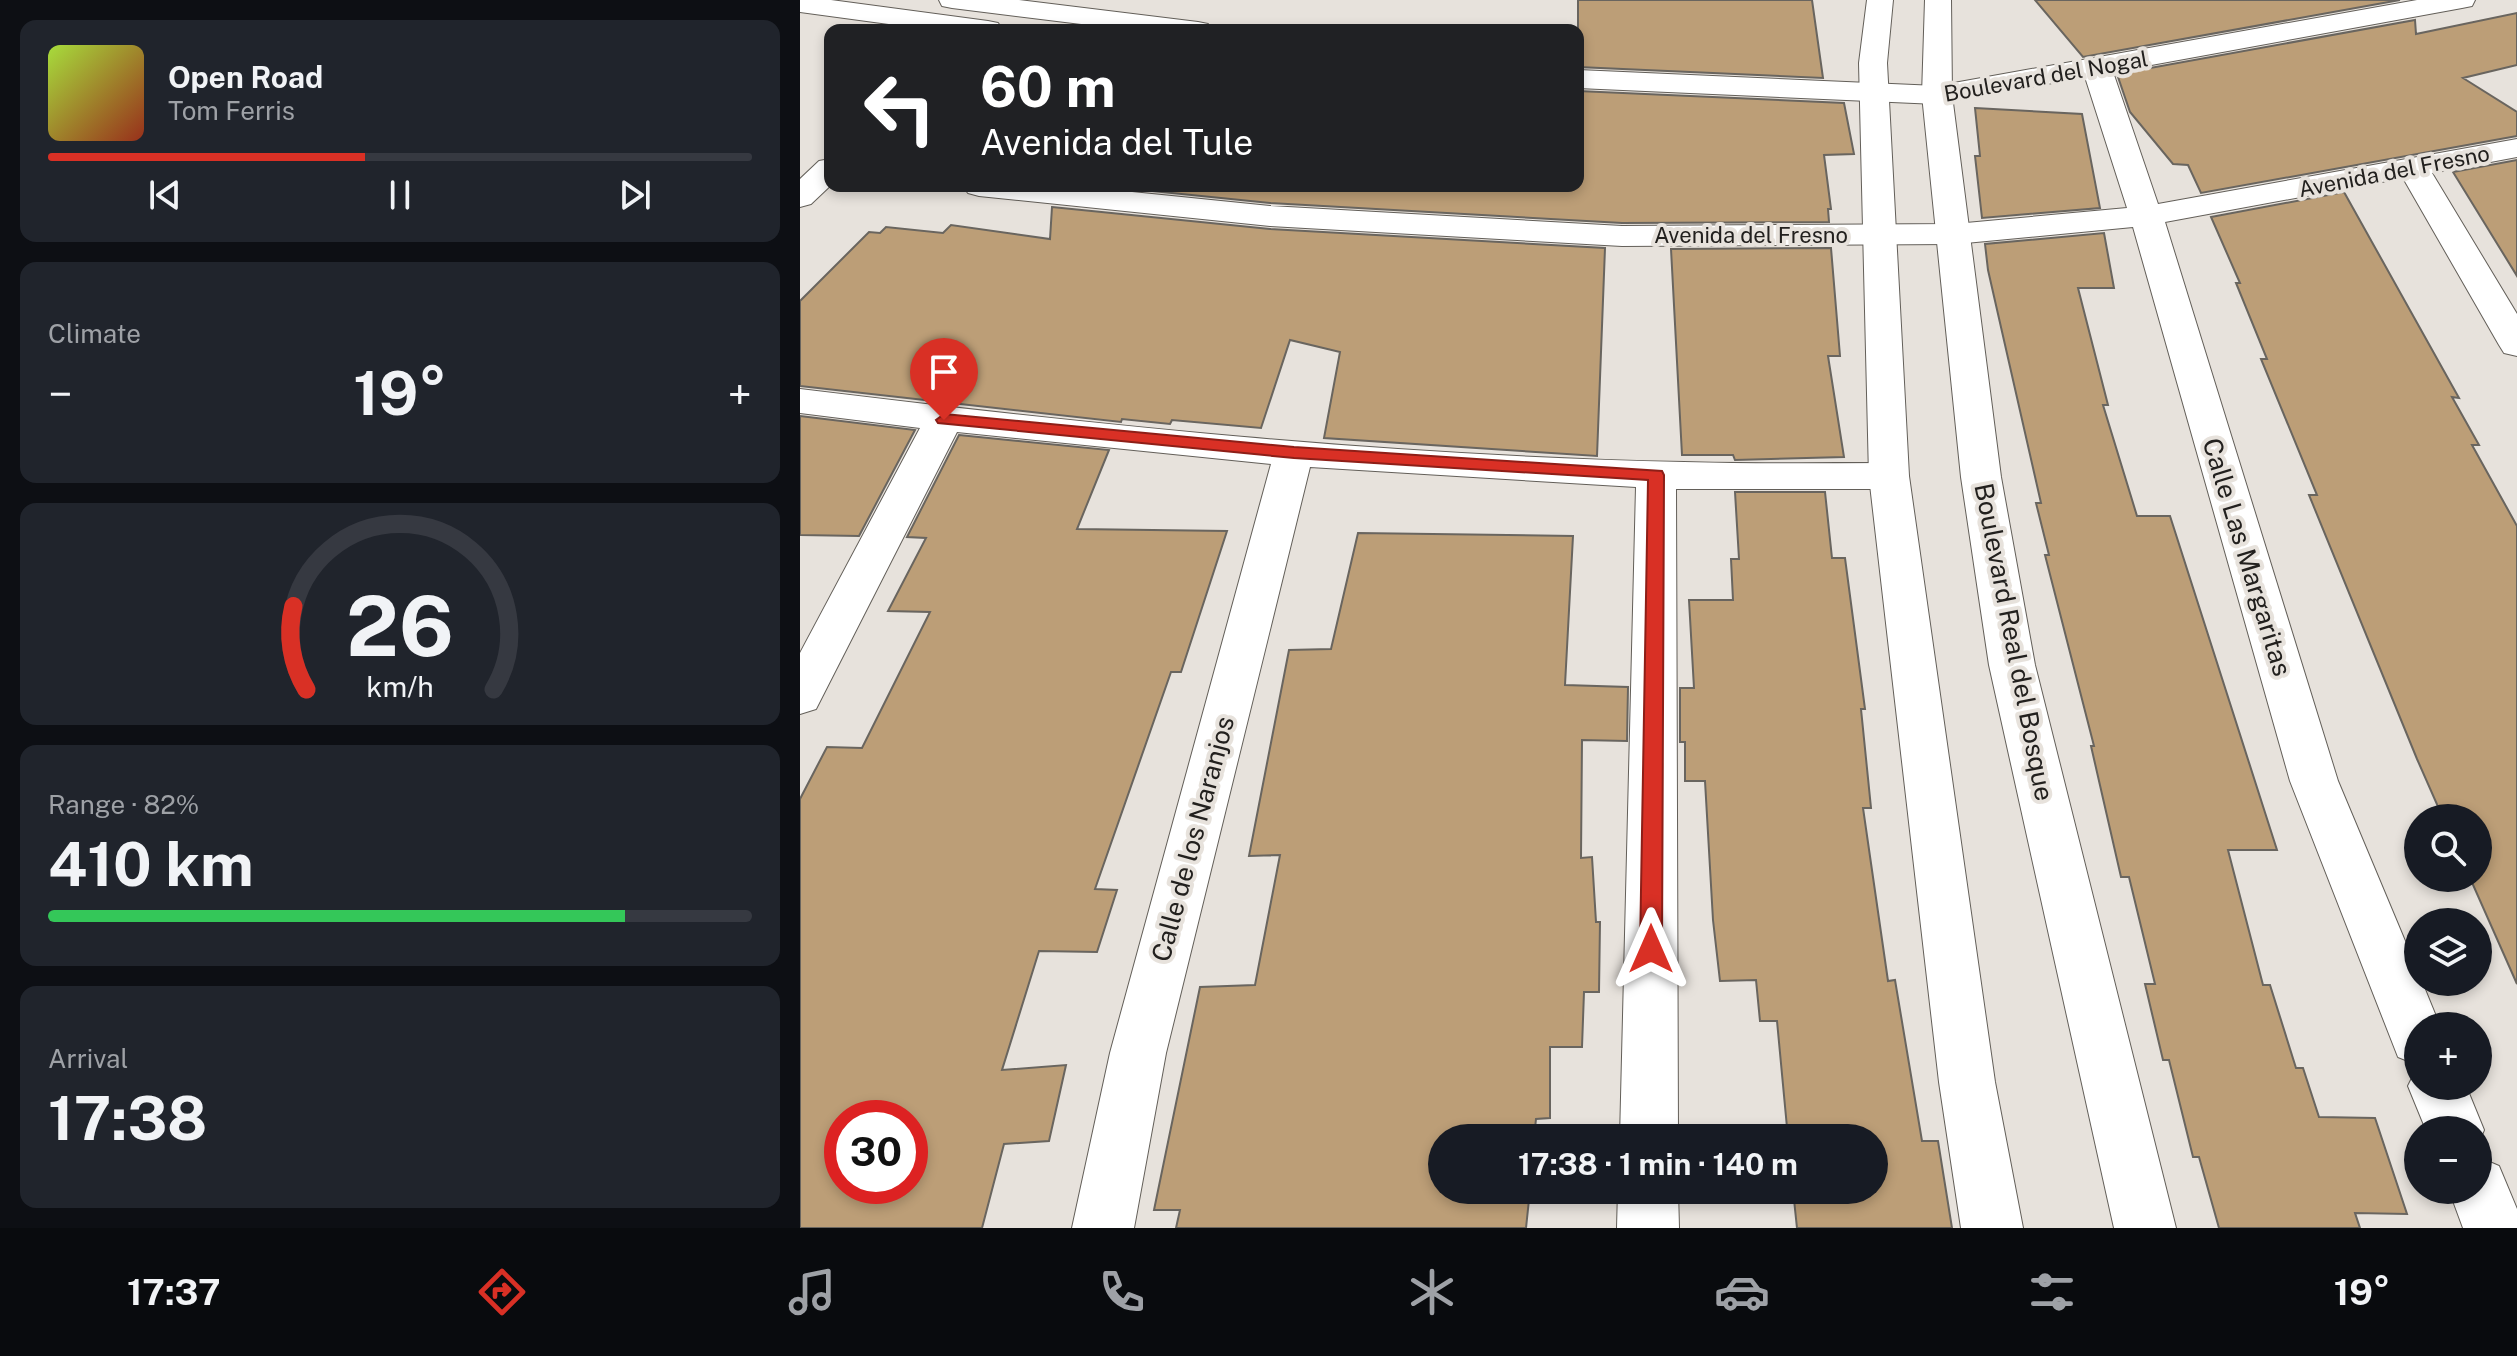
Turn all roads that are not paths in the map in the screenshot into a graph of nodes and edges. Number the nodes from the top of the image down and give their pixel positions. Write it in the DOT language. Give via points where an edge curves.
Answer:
graph roads {
  1 [pos="952,0"];
  2 [pos="1880,0"];
  3 [pos="1938,0"];
  4 [pos="2309,0"];
  5 [pos="2462,0"];
  6 [pos="800,4"];
  7 [pos="1013,13"];
  8 [pos="2187,22"];
  9 [pos="946,24"];
  10 [pos="1133,24"];
  11 [pos="2097,68"];
  12 [pos="1906,70"];
  13 [pos="1584,78"];
  14 [pos="2517,148"];
  15 [pos="822,168"];
  16 [pos="2414,169"];
  17 [pos="1037,192"];
  18 [pos="800,197"];
  19 [pos="2146,216"];
  20 [pos="1877,234"];
  21 [pos="1955,234"];
  22 [pos="2517,345"];
  23 [pos="800,401"];
  24 [pos="944,420"];
  25 [pos="1294,452"];
  26 [pos="1656,475"];
  27 [pos="1889,476"];
  28 [pos="800,696"];
  29 [pos="2407,1012"];
  30 [pos="1649,1124"];
  31 [pos="1648,1204"];
  32 [pos="2485,1204"];
  33 [pos="1103,1228"];
  34 [pos="1648,1228"];
  35 [pos="1992,1228"];
  36 [pos="2145,1228"];
  37 [pos="2494,1228"];
  1 -- 7 [label="street"];
  2 -- 12 [label="street, Boulevard Real del Bosque"];
  3 -- 12 [label="street, Boulevard Real del Bosque"];
  4 -- 8 [label="street"];
  5 -- 11 [label="street, Boulevard del Nogal"];
  6 -- 9 [label="street"];
  7 -- 10 [label="street"];
  11 -- 12 [label="street, Boulevard del Nogal"];
  11 -- 19 [label="street, Calle Las Margaritas"];
  12 -- 13 [label="street, Boulevard del Nogal" via="1631,67"];
  12 -- 20 [label="street, Boulevard Real del Bosque"];
  12 -- 21 [label="street, Boulevard Real del Bosque"];
  14 -- 16 [label="street, Avenida del Fresno"];
  15 -- 18 [label="street"];
  16 -- 19 [label="street, Avenida del Fresno"];
  16 -- 22 [label="street"];
  17 -- 20 [label="street, Avenida del Fresno" via="1270,216 1607,235"];
  19 -- 21 [label="street, Avenida del Fresno"];
  19 -- 29 [label="street, Calle Las Margaritas" via="2314,781"];
  20 -- 21 [label="street, Avenida del Fresno"];
  20 -- 27 [label="street, Boulevard Real del Bosque"];
  21 -- 36 [label="street, Boulevard Real del Bosque" via="1981,477 2012,665"];
  23 -- 24 [label="street"];
  24 -- 25 [label="street"];
  24 -- 28 [label="street"];
  25 -- 26 [label="street"];
  25 -- 33 [label="street, Calle de los Naranjos" via="1138,1053"];
  26 -- 27 [label="street"];
  26 -- 30 [label="street"];
  27 -- 35 [label="street, Boulevard Real del Bosque" via="1967,1082"];
  31 -- 34 [label="street"];
  32 -- 37 [label="street"];
}
